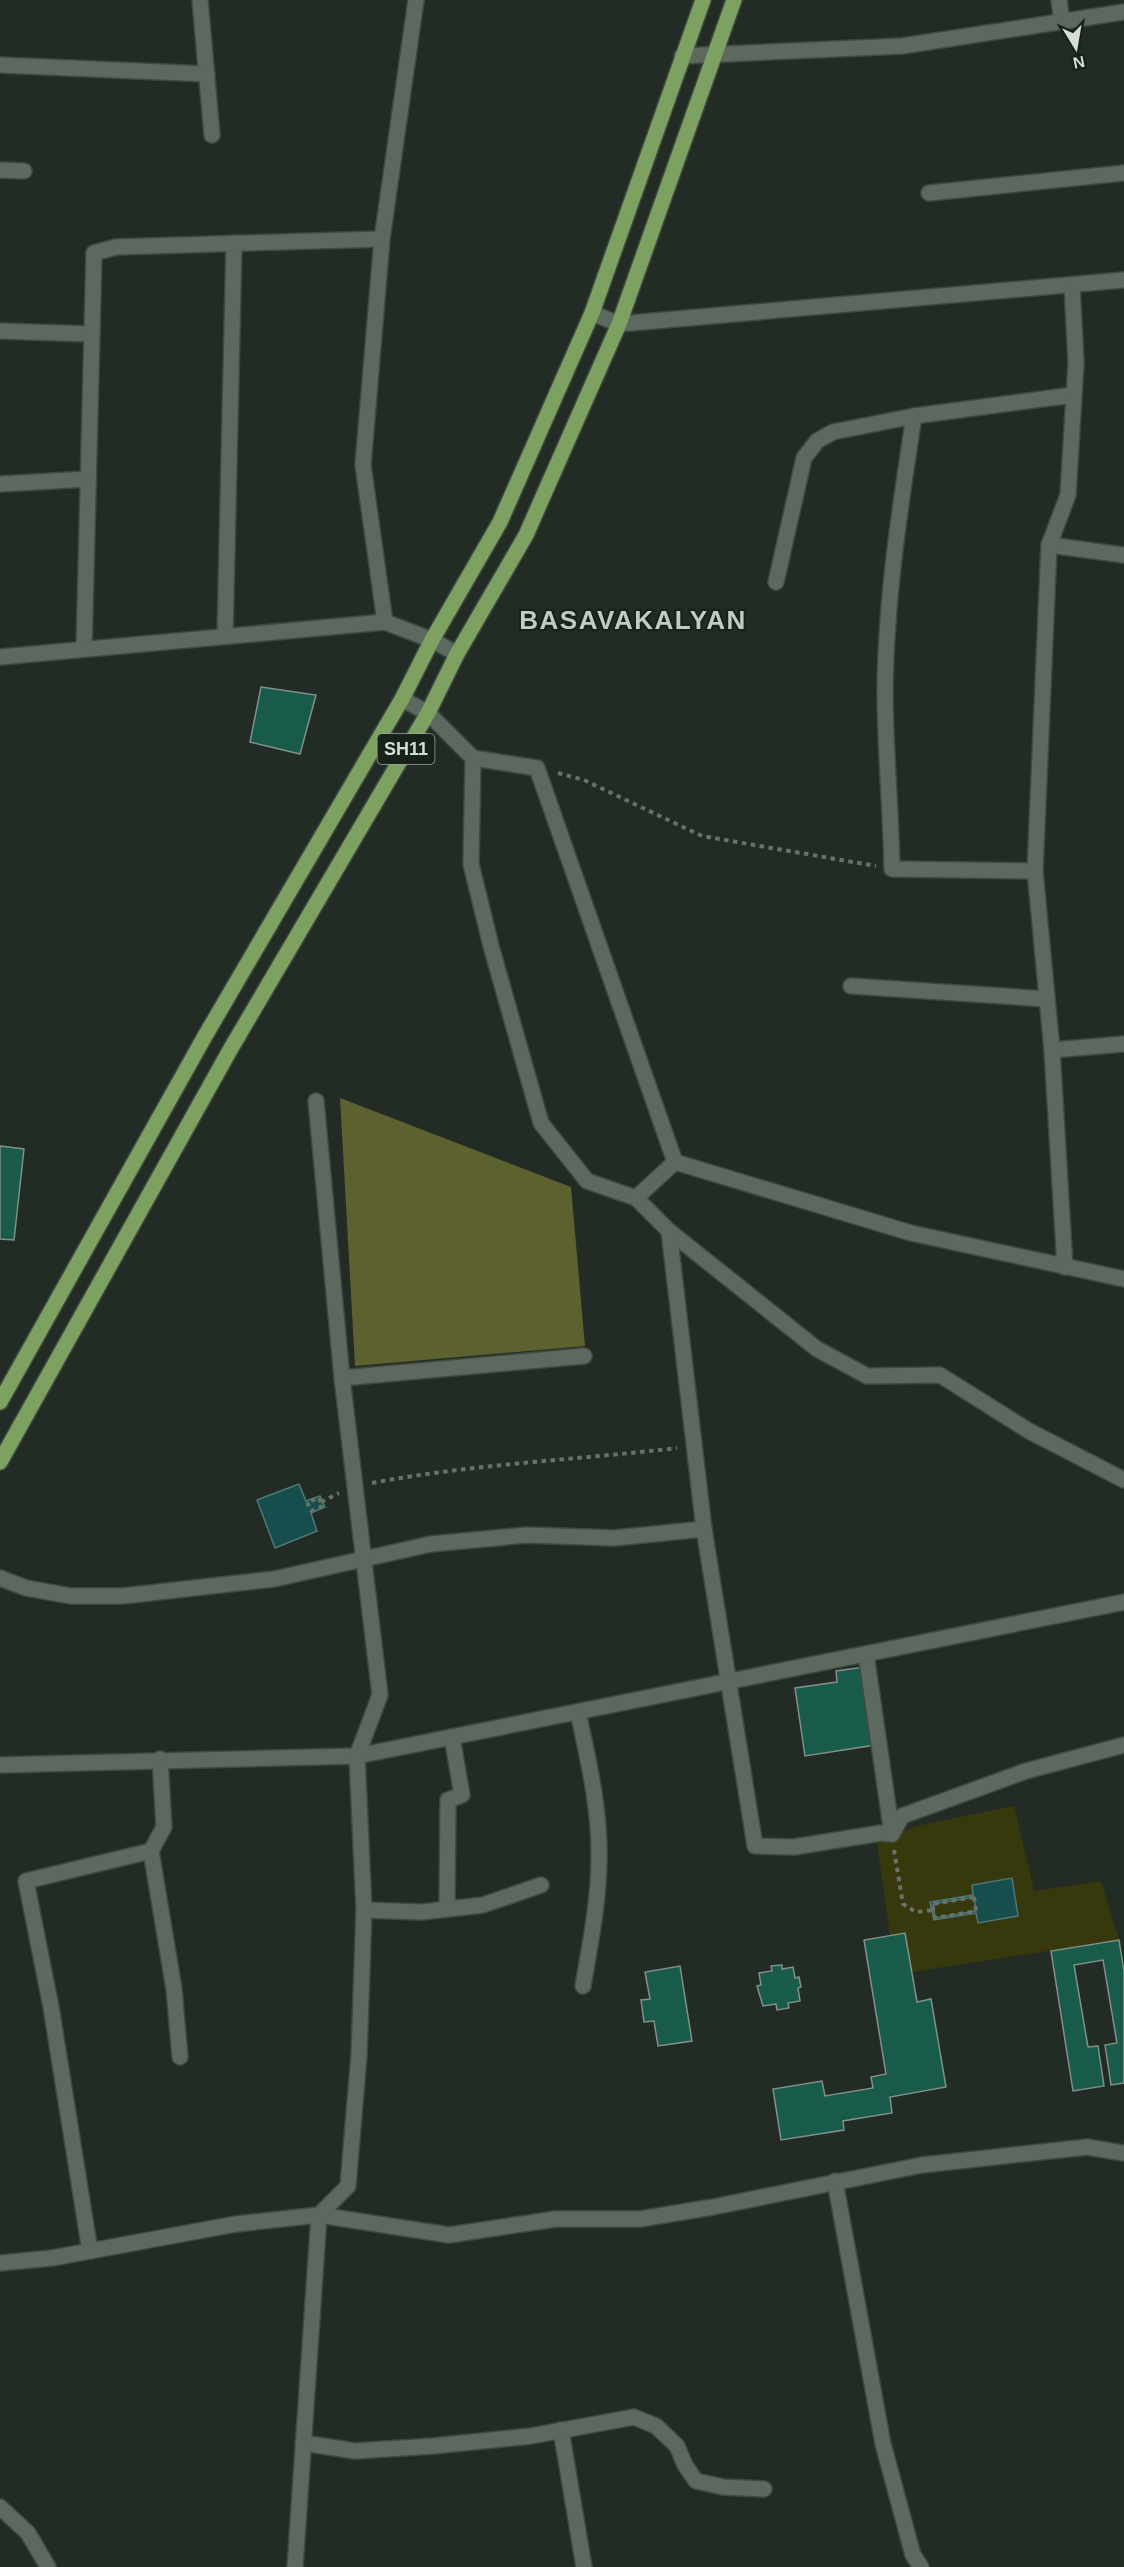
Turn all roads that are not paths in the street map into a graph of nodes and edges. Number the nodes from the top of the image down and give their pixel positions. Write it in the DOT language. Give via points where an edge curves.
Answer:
graph roads {
  1 [pos="200,0"];
  2 [pos="416,0"];
  3 [pos="703,0"];
  4 [pos="734,0"];
  5 [pos="1059,0"];
  6 [pos="1124,12"];
  7 [pos="1062,22"];
  8 [pos="682,56"];
  9 [pos="713,56"];
  10 [pos="0,65"];
  11 [pos="207,74"];
  12 [pos="212,135"];
  13 [pos="0,170"];
  14 [pos="24,171"];
  15 [pos="1124,173"];
  16 [pos="929,193"];
  17 [pos="382,239"];
  18 [pos="234,243"];
  19 [pos="1124,280"];
  20 [pos="1072,285"];
  21 [pos="591,313"];
  22 [pos="619,324"];
  23 [pos="0,330"];
  24 [pos="92,334"];
  25 [pos="1072,395"];
  26 [pos="914,416"];
  27 [pos="88,479"];
  28 [pos="0,484"];
  29 [pos="1049,545"];
  30 [pos="1124,555"];
  31 [pos="776,582"];
  32 [pos="385,622"];
  33 [pos="225,636"];
  34 [pos="432,640"];
  35 [pos="84,649"];
  36 [pos="457,654"];
  37 [pos="0,657"];
  38 [pos="402,699"];
  39 [pos="428,713"];
  40 [pos="472,758"];
  41 [pos="1035,871"];
  42 [pos="851,986"];
  43 [pos="1047,999"];
  44 [pos="1124,1044"];
  45 [pos="1052,1050"];
  46 [pos="316,1101"];
  47 [pos="675,1162"];
  48 [pos="636,1198"];
  49 [pos="669,1231"];
  50 [pos="1065,1267"];
  51 [pos="1124,1279"];
  52 [pos="584,1356"];
  53 [pos="342,1378"];
  54 [pos="0,1402"];
  55 [pos="0,1462"];
  56 [pos="1124,1480"];
  57 [pos="704,1529"];
  58 [pos="364,1560"];
  59 [pos="0,1578"];
  60 [pos="1124,1602"];
  61 [pos="866,1654"];
  62 [pos="727,1681"];
  63 [pos="578,1712"];
  64 [pos="452,1737"];
  65 [pos="1124,1745"];
  66 [pos="357,1756"];
  67 [pos="160,1759"];
  68 [pos="0,1765"];
  69 [pos="892,1834"];
  70 [pos="152,1851"];
  71 [pos="541,1885"];
  72 [pos="447,1909"];
  73 [pos="364,1910"];
  74 [pos="583,1986"];
  75 [pos="180,2057"];
  76 [pos="1124,2153"];
  77 [pos="835,2181"];
  78 [pos="319,2215"];
  79 [pos="90,2251"];
  80 [pos="0,2263"];
  81 [pos="561,2430"];
  82 [pos="303,2443"];
  83 [pos="765,2489"];
  84 [pos="0,2506"];
  85 [pos="48,2567"];
  86 [pos="295,2567"];
  87 [pos="584,2567"];
  88 [pos="921,2567"];
  1 -- 11 [label="street"];
  2 -- 17 [label="street"];
  3 -- 8 [label="main road, SH11"];
  4 -- 9 [label="main road, SH11"];
  5 -- 7 [label="street"];
  6 -- 7 [label="street"];
  7 -- 9 [label="street" via="902,46"];
  8 -- 9 [label="street"];
  8 -- 21 [label="main road, SH11"];
  9 -- 22 [label="main road, SH11"];
  10 -- 11 [label="street"];
  11 -- 12 [label="street"];
  13 -- 14 [label="street"];
  15 -- 16 [label="street"];
  17 -- 18 [label="street"];
  17 -- 32 [label="street" via="363,465"];
  18 -- 24 [label="street" via="116,247 94,253"];
  18 -- 33 [label="street"];
  19 -- 20 [label="street"];
  20 -- 22 [label="street"];
  20 -- 25 [label="street" via="1076,363"];
  21 -- 22 [label="street"];
  21 -- 34 [label="main road, SH11" via="500,522"];
  22 -- 36 [label="main road, SH11" via="526,535"];
  23 -- 24 [label="street"];
  24 -- 27 [label="street"];
  25 -- 26 [label="street"];
  25 -- 29 [label="street" via="1068,495"];
  26 -- 31 [label="street" via="833,432 817,441 804,458"];
  26 -- 41 [label="street" via="898,523 885,691 892,869"];
  27 -- 28 [label="street"];
  27 -- 35 [label="street"];
  29 -- 30 [label="street"];
  29 -- 41 [label="street"];
  32 -- 33 [label="street"];
  32 -- 34 [label="street"];
  33 -- 35 [label="street"];
  34 -- 36 [label="street"];
  34 -- 38 [label="main road, SH11"];
  35 -- 37 [label="street"];
  36 -- 39 [label="main road, SH11"];
  38 -- 39 [label="street"];
  38 -- 54 [label="main road, SH11" via="205,1036"];
  39 -- 40 [label="street"];
  39 -- 55 [label="main road, SH11" via="230,1050"];
  40 -- 47 [label="street" via="537,768"];
  40 -- 48 [label="street" via="471,864 541,1123 587,1181"];
  41 -- 43 [label="street"];
  42 -- 43 [label="street"];
  43 -- 45 [label="street"];
  44 -- 45 [label="street"];
  45 -- 50 [label="street"];
  46 -- 53 [label="street"];
  47 -- 48 [label="street"];
  47 -- 50 [label="street" via="911,1233"];
  48 -- 49 [label="street"];
  49 -- 56 [label="street" via="817,1349 867,1376 940,1375 1029,1431"];
  49 -- 57 [label="street"];
  50 -- 51 [label="street"];
  52 -- 53 [label="street"];
  53 -- 58 [label="street"];
  57 -- 58 [label="street" via="614,1538 527,1535 431,1544"];
  57 -- 62 [label="street"];
  58 -- 59 [label="street" via="274,1579 123,1596 71,1596 26,1588"];
  58 -- 66 [label="street" via="380,1695"];
  60 -- 61 [label="street"];
  61 -- 62 [label="street"];
  61 -- 69 [label="street"];
  62 -- 63 [label="street"];
  62 -- 69 [label="street" via="755,1846 794,1847"];
  63 -- 64 [label="street"];
  63 -- 74 [label="street" via="594,1797 599,1858 596,1913"];
  64 -- 66 [label="street"];
  64 -- 72 [label="street" via="462,1795 448,1800"];
  65 -- 69 [label="street" via="1026,1771 902,1816"];
  66 -- 67 [label="street"];
  66 -- 73 [label="street"];
  67 -- 68 [label="street"];
  67 -- 70 [label="street" via="164,1827"];
  70 -- 75 [label="street" via="174,1989"];
  70 -- 79 [label="street" via="26,1881 51,2007"];
  71 -- 72 [label="street" via="483,1905"];
  72 -- 73 [label="street"];
  73 -- 78 [label="street" via="359,2055 348,2186"];
  76 -- 77 [label="street" via="1087,2147 922,2164"];
  77 -- 78 [label="street" via="640,2219 555,2219 449,2235"];
  77 -- 88 [label="street" via="883,2444 913,2555"];
  78 -- 79 [label="street" via="236,2224"];
  78 -- 82 [label="street"];
  79 -- 80 [label="street"];
  81 -- 82 [label="street" via="488,2441 355,2451"];
  81 -- 83 [label="street" via="634,2417 656,2426 678,2446 696,2481"];
  81 -- 87 [label="street"];
  82 -- 86 [label="street"];
  84 -- 85 [label="street" via="28,2533"];
}
